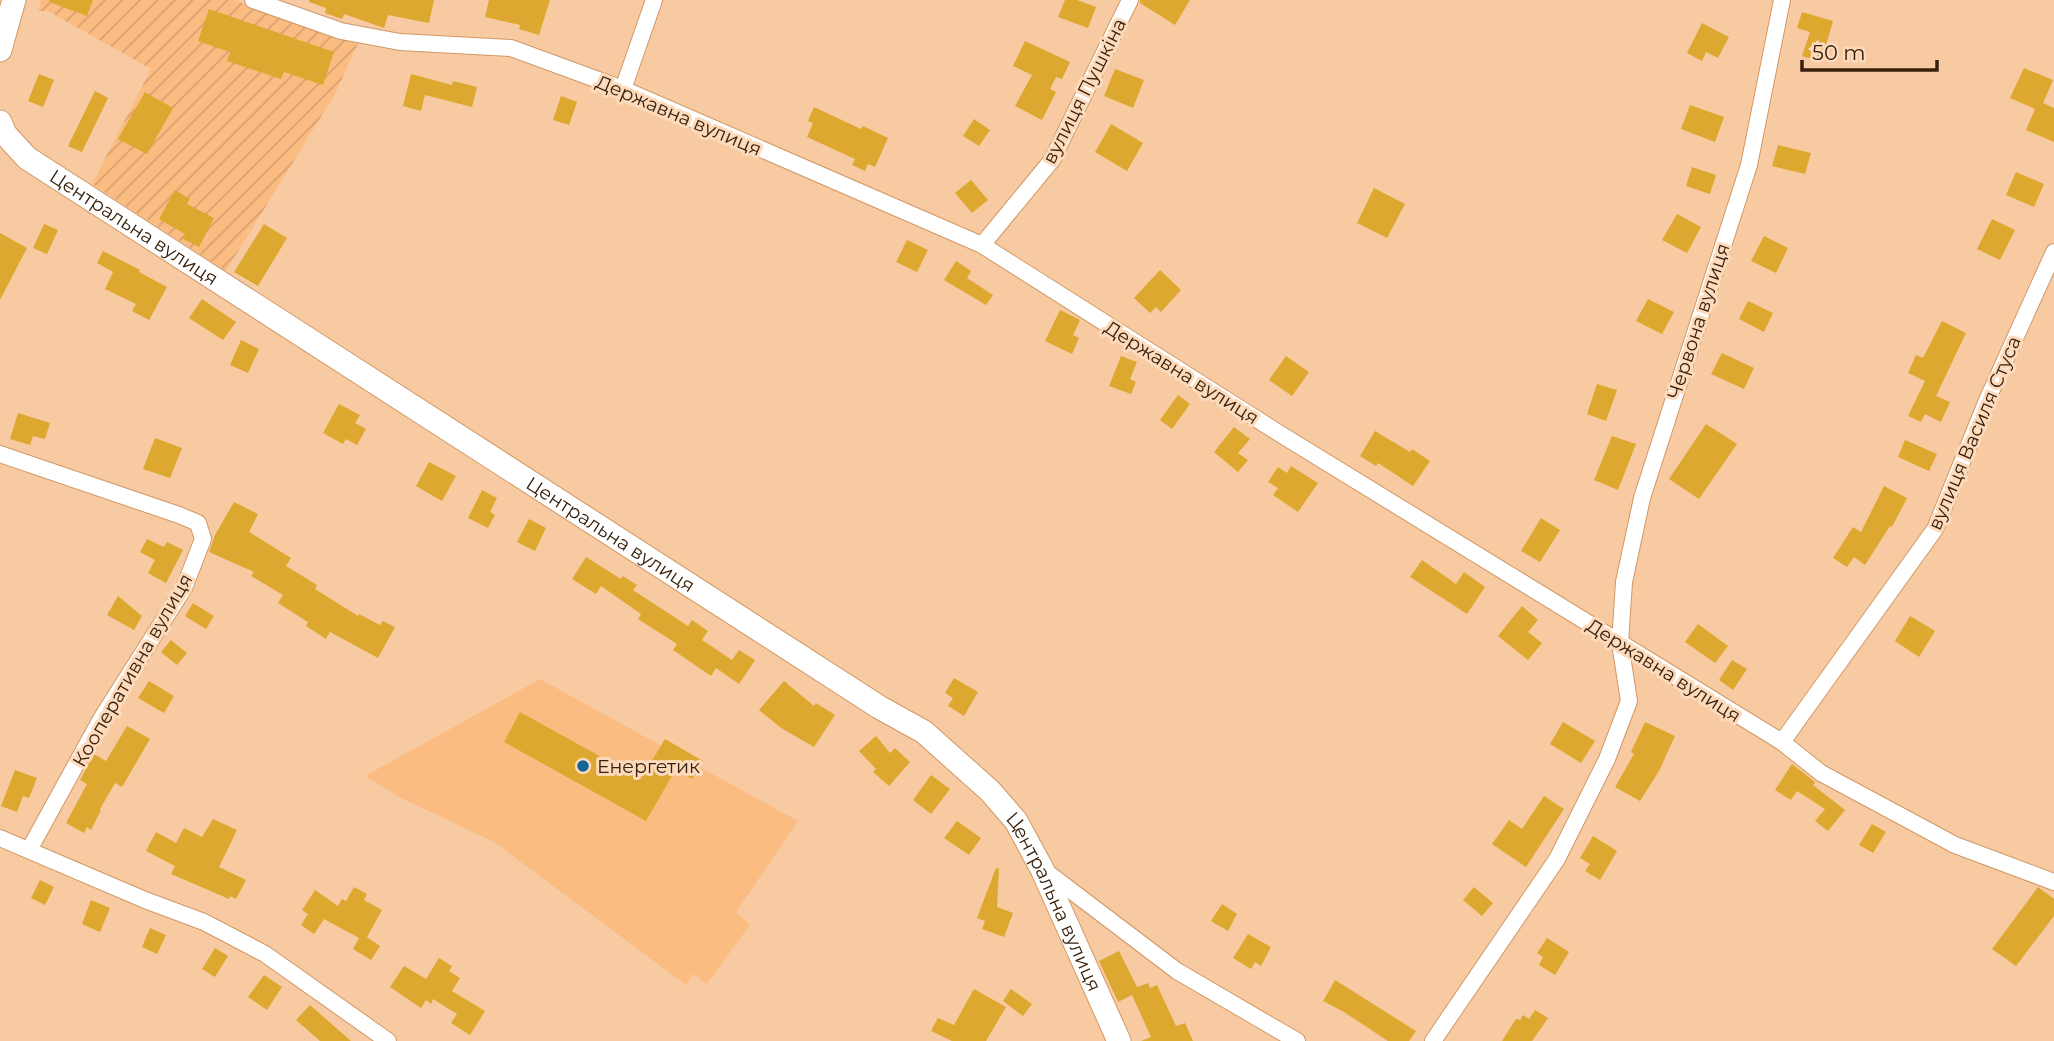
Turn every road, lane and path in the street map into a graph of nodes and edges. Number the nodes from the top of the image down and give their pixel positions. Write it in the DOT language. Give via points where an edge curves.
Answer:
graph roads {
  1 [pos="14,0"];
  2 [pos="253,0"];
  3 [pos="654,0"];
  4 [pos="1130,0"];
  5 [pos="1782,0"];
  6 [pos="0,50"];
  7 [pos="623,89"];
  8 [pos="0,122"];
  9 [pos="982,245"];
  10 [pos="2054,252"];
  11 [pos="0,454"];
  12 [pos="1620,643"];
  13 [pos="1782,742"];
  14 [pos="0,838"];
  15 [pos="29,850"];
  16 [pos="1042,869"];
  17 [pos="2054,882"];
  18 [pos="388,1041"];
  19 [pos="1119,1041"];
  20 [pos="1297,1041"];
  21 [pos="1433,1041"];
  1 -- 6 [label="main road"];
  2 -- 7 [label="street, Державна вулиця" via="341,31 388,40 511,48"];
  3 -- 7 [label="street"];
  4 -- 9 [label="street, вулиця Пушкіна" via="1052,160"];
  5 -- 12 [label="street, Червона вулиця" via="1749,165 1642,498 1624,582"];
  7 -- 9 [label="street, Державна вулиця"];
  8 -- 16 [label="main road, Центральна вулиця" via="27,159 879,708 924,732 983,784 1016,821"];
  9 -- 12 [label="street, Державна вулиця"];
  10 -- 13 [label="street, вулиця Василя Стуса" via="1935,529"];
  11 -- 15 [label="street, Кооперативна вулиця" via="179,514 198,523 203,539 184,588 101,719"];
  12 -- 13 [label="street, Державна вулиця"];
  12 -- 21 [label="street, Червона вулиця" via="1629,701 1607,759 1557,859"];
  13 -- 17 [label="street, Державна вулиця" via="1821,773 1955,845"];
  14 -- 15 [label="street"];
  15 -- 18 [label="street" via="204,922 265,954"];
  16 -- 19 [label="main road, Центральна вулиця"];
  16 -- 20 [label="street" via="1177,971"];
}
